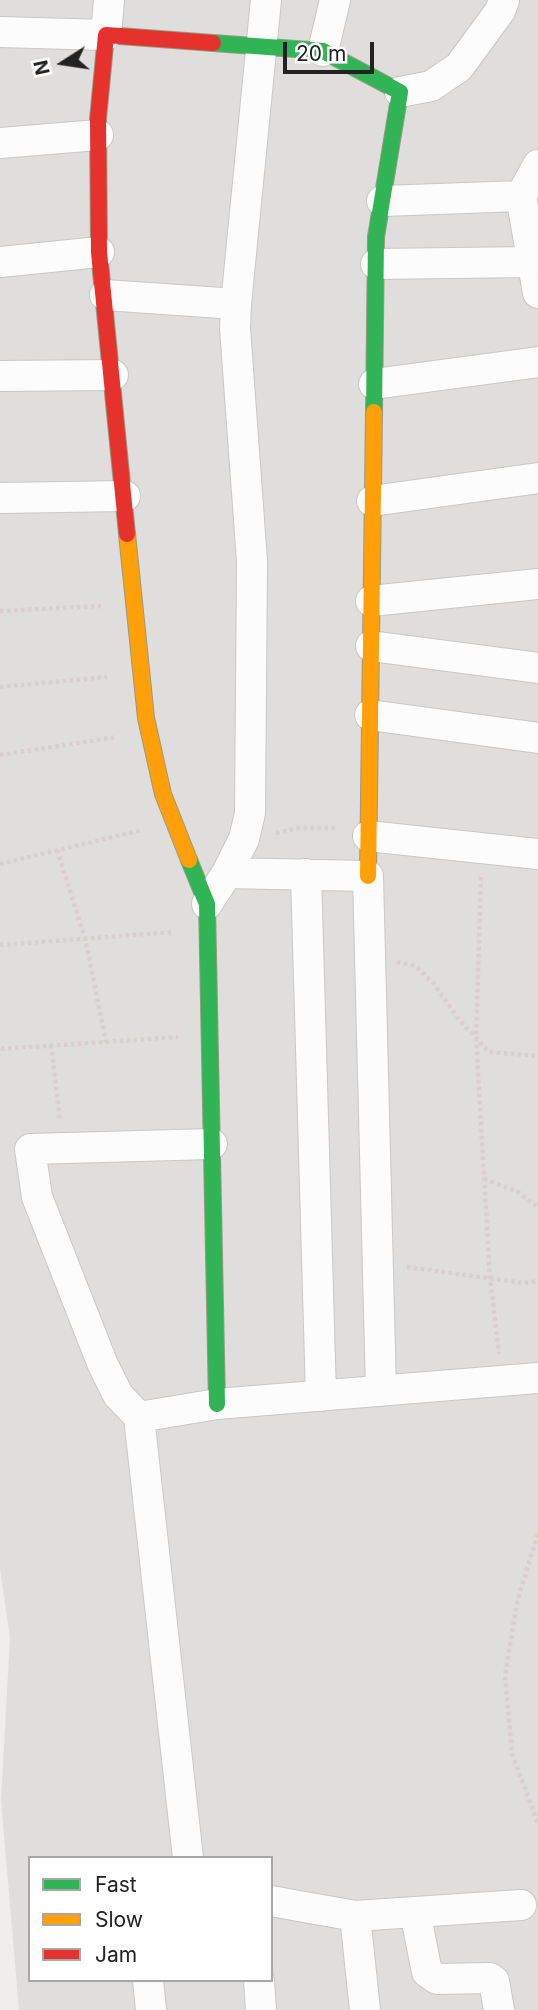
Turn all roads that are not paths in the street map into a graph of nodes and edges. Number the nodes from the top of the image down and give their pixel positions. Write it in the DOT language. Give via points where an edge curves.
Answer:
graph roads {
  1 [pos="109,0"];
  2 [pos="266,0"];
  3 [pos="335,0"];
  4 [pos="504,0"];
  5 [pos="0,32"];
  6 [pos="106,35"];
  7 [pos="262,47"];
  8 [pos="323,51"];
  9 [pos="400,92"];
  10 [pos="98,135"];
  11 [pos="0,143"];
  12 [pos="538,165"];
  13 [pos="521,196"];
  14 [pos="382,201"];
  15 [pos="99,252"];
  16 [pos="0,262"];
  17 [pos="532,262"];
  18 [pos="376,264"];
  19 [pos="538,293"];
  20 [pos="104,295"];
  21 [pos="236,304"];
  22 [pos="538,362"];
  23 [pos="113,375"];
  24 [pos="0,376"];
  25 [pos="373,384"];
  26 [pos="538,478"];
  27 [pos="125,496"];
  28 [pos="0,498"];
  29 [pos="372,501"];
  30 [pos="538,584"];
  31 [pos="371,601"];
  32 [pos="371,646"];
  33 [pos="538,668"];
  34 [pos="370,715"];
  35 [pos="538,738"];
  36 [pos="368,836"];
  37 [pos="538,854"];
  38 [pos="227,873"];
  39 [pos="306,874"];
  40 [pos="368,876"];
  41 [pos="207,917"];
  42 [pos="212,1144"];
  43 [pos="538,1378"];
  44 [pos="381,1391"];
  45 [pos="321,1396"];
  46 [pos="217,1404"];
  47 [pos="139,1417"];
  48 [pos="188,1856"];
  49 [pos="273,1901"];
  50 [pos="521,1905"];
  51 [pos="415,1912"];
  52 [pos="355,1916"];
  53 [pos="148,1982"];
  54 [pos="259,1982"];
  55 [pos="151,2010"];
  56 [pos="261,2010"];
  57 [pos="365,2010"];
  58 [pos="499,2010"];
  1 -- 6 [label="street"];
  2 -- 7 [label="street"];
  3 -- 8 [label="street"];
  4 -- 9 [label="street" via="459,67 431,86"];
  5 -- 6 [label="street"];
  6 -- 7 [label="street"];
  6 -- 10 [label="street"];
  7 -- 8 [label="street"];
  7 -- 21 [label="street"];
  8 -- 9 [label="street"];
  9 -- 14 [label="street"];
  10 -- 11 [label="street"];
  10 -- 15 [label="street"];
  12 -- 13 [label="street"];
  13 -- 14 [label="street"];
  13 -- 17 [label="street"];
  14 -- 18 [label="street"];
  15 -- 16 [label="street"];
  15 -- 20 [label="street"];
  17 -- 18 [label="street"];
  17 -- 19 [label="street"];
  18 -- 25 [label="street"];
  20 -- 21 [label="street"];
  20 -- 23 [label="street"];
  21 -- 38 [label="street" via="252,561 250,813 244,839"];
  22 -- 25 [label="street"];
  23 -- 24 [label="street"];
  23 -- 27 [label="street"];
  25 -- 29 [label="street"];
  26 -- 29 [label="street"];
  27 -- 28 [label="street"];
  27 -- 41 [label="street" via="149,732 163,794"];
  29 -- 31 [label="street"];
  30 -- 31 [label="street"];
  31 -- 32 [label="street"];
  32 -- 33 [label="street"];
  32 -- 34 [label="street"];
  34 -- 35 [label="street"];
  34 -- 36 [label="street"];
  36 -- 37 [label="street"];
  36 -- 40 [label="street"];
  38 -- 39 [label="street"];
  38 -- 41 [label="street"];
  39 -- 40 [label="street"];
  39 -- 45 [label="street"];
  40 -- 44 [label="street"];
  41 -- 42 [label="street"];
  42 -- 46 [label="street"];
  42 -- 47 [label="street" via="30,1149 37,1197 103,1365 118,1395"];
  43 -- 44 [label="street"];
  44 -- 45 [label="street"];
  45 -- 46 [label="street"];
  46 -- 47 [label="street"];
  47 -- 48 [label="street"];
  49 -- 52 [label="street"];
  50 -- 51 [label="street"];
  51 -- 52 [label="street"];
  51 -- 58 [label="street" via="432,1978 490,1978"];
  52 -- 57 [label="street"];
  53 -- 55 [label="street"];
  54 -- 56 [label="street"];
}
